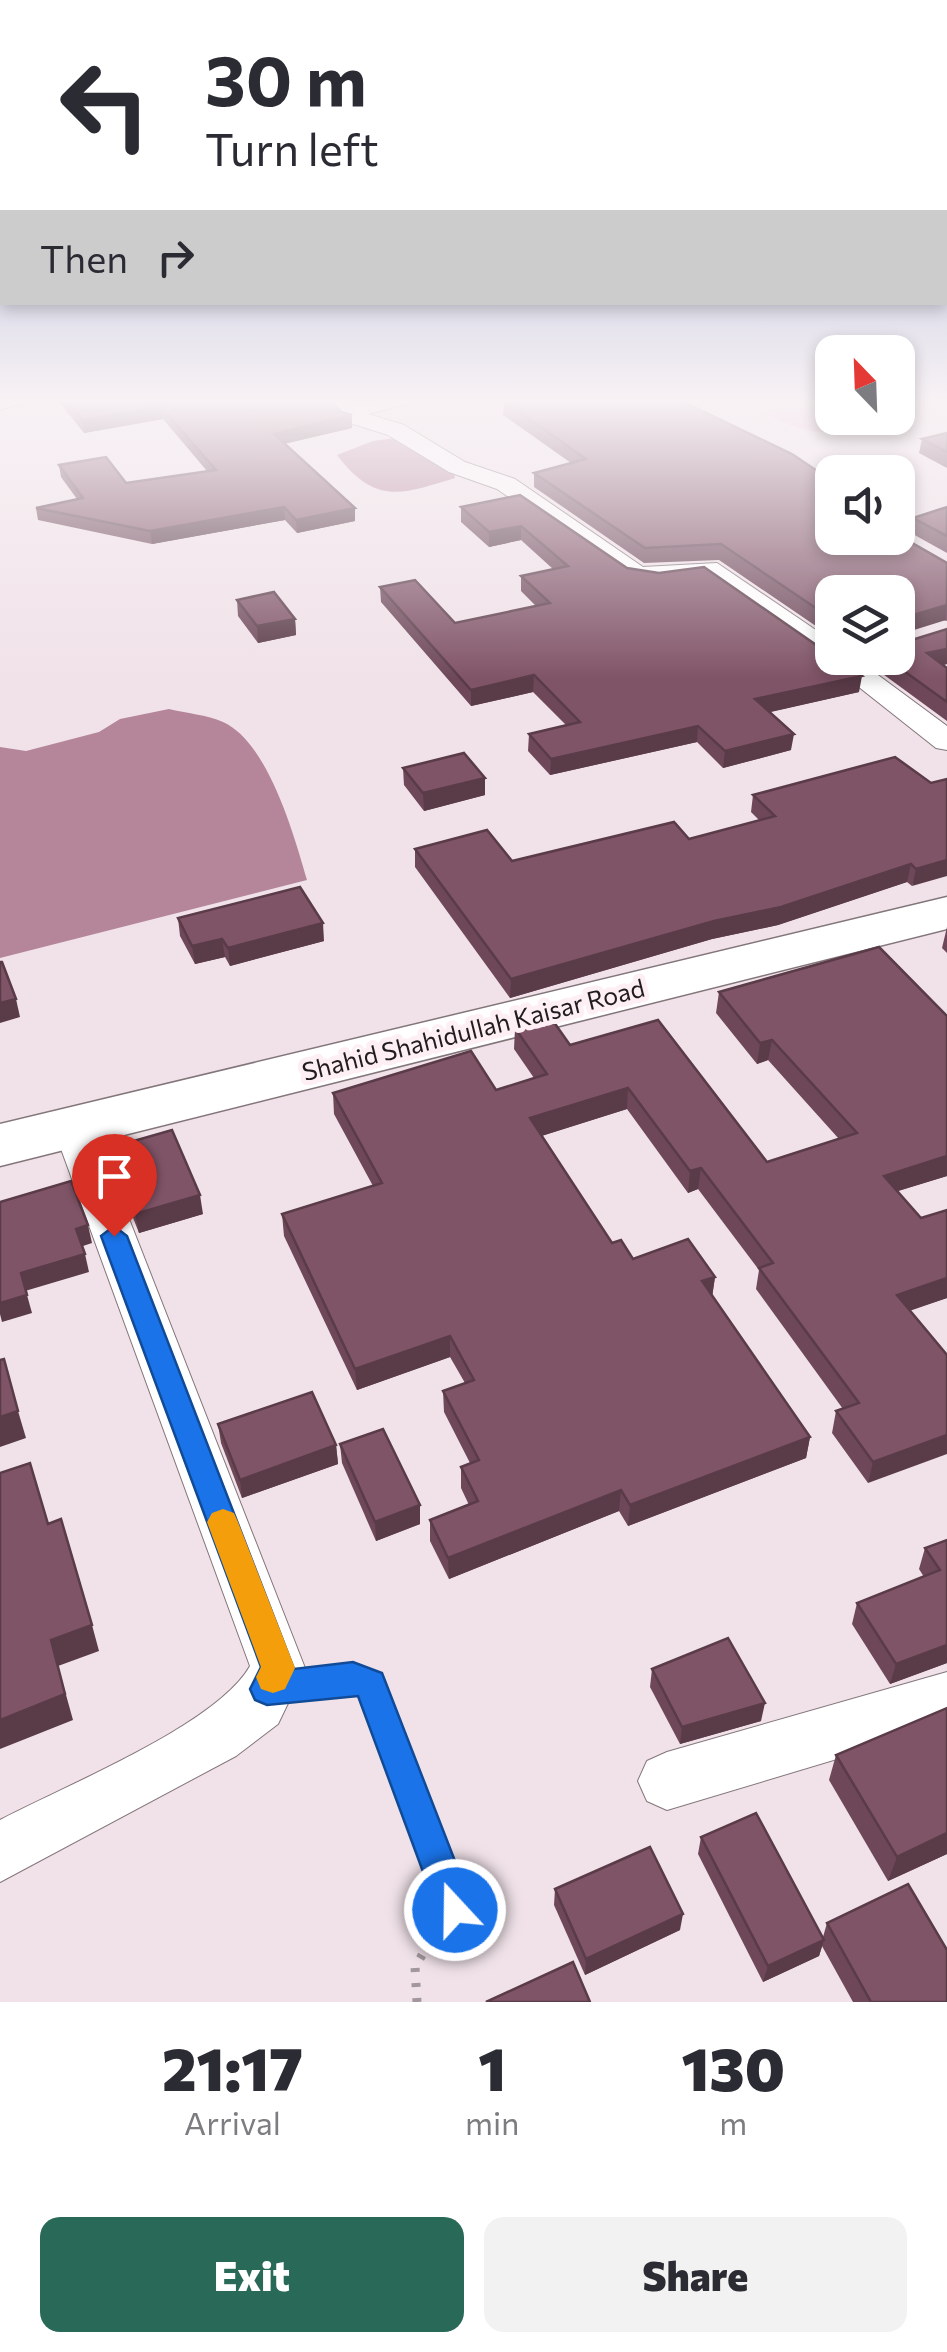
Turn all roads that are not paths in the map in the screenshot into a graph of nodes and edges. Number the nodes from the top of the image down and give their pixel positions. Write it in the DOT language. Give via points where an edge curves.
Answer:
graph roads {
  1 [pos="517,491"];
  2 [pos="815,638"];
  3 [pos="867,675"];
  4 [pos="947,741"];
  5 [pos="947,896"];
  6 [pos="947,914"];
  7 [pos="0,1124"];
  8 [pos="74,1128"];
  9 [pos="0,1146"];
  10 [pos="267,1689"];
  11 [pos="947,1700"];
  12 [pos="667,1780"];
  13 [pos="0,1852"];
  14 [pos="455,1910"];
  1 -- 2 [label="street" via="636,574 708,569"];
  3 -- 4 [label="street"];
  5 -- 7 [label="main road, Shahid Shahidullah Kaisar Road"];
  6 -- 8 [label="main road, Shahid Shahidullah Kaisar Road"];
  8 -- 9 [label="main road, Shahid Shahidullah Kaisar Road"];
  8 -- 10 [label="street" via="278,1668"];
  10 -- 13 [label="street" via="258,1705 216,1737"];
  10 -- 14 [label="lane" via="353,1678 370,1684"];
  11 -- 12 [label="street"];
}
